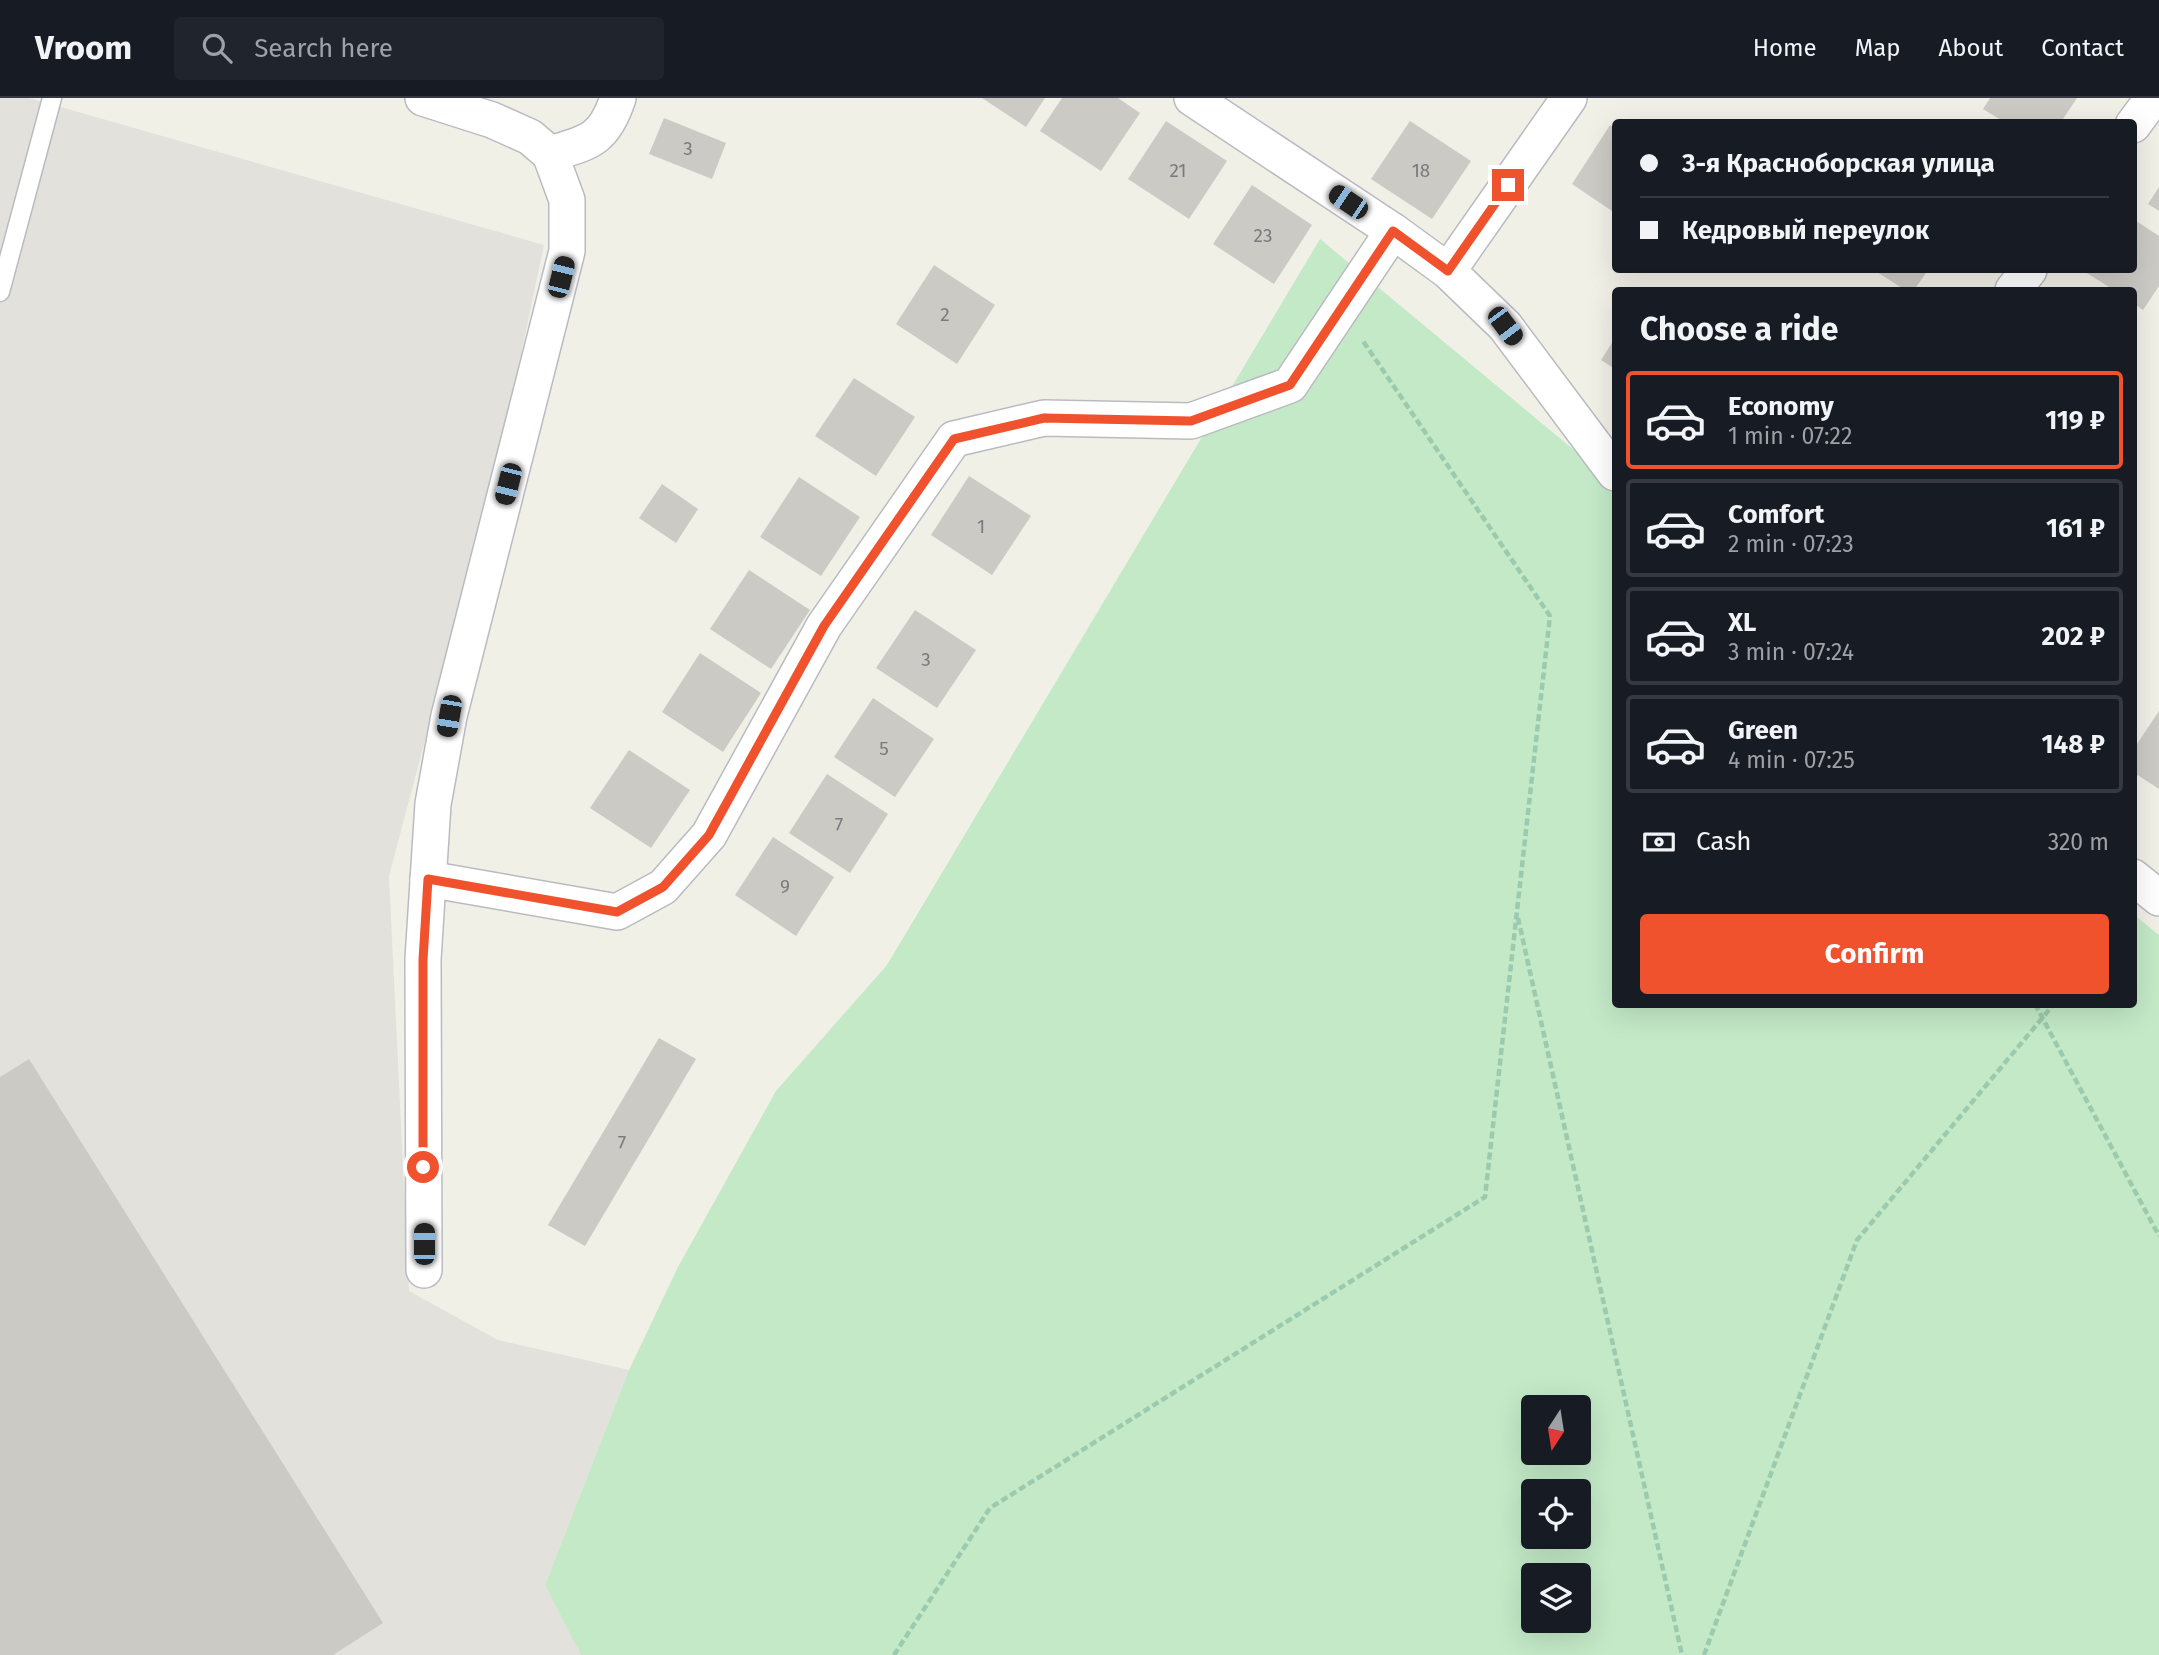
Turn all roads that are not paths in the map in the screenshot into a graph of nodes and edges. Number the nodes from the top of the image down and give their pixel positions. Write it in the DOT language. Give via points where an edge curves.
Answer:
graph roads {
  1 [pos="52,98"];
  2 [pos="423,98"];
  3 [pos="618,98"];
  4 [pos="1192,98"];
  5 [pos="1569,98"];
  6 [pos="2153,98"];
  7 [pos="2137,120"];
  8 [pos="550,154"];
  9 [pos="1393,231"];
  10 [pos="1448,271"];
  11 [pos="2027,273"];
  12 [pos="2015,287"];
  13 [pos="0,292"];
  14 [pos="1612,469"];
  15 [pos="428,879"];
  16 [pos="424,1270"];
  1 -- 13 [label="lane"];
  2 -- 8 [label="street" via="517,131"];
  3 -- 8 [label="street" via="612,118 591,142"];
  4 -- 9 [label="street"];
  5 -- 10 [label="street"];
  6 -- 7 [label="street"];
  8 -- 15 [label="street" via="567,201 567,251 449,716 433,804"];
  9 -- 10 [label="street"];
  9 -- 15 [label="street" via="1290,385 1191,421 1044,418 954,439 824,626 709,835 663,887 617,912"];
  10 -- 14 [label="street" via="1505,326"];
  11 -- 12 [label="street"];
  15 -- 16 [label="street" via="423,960"];
}
